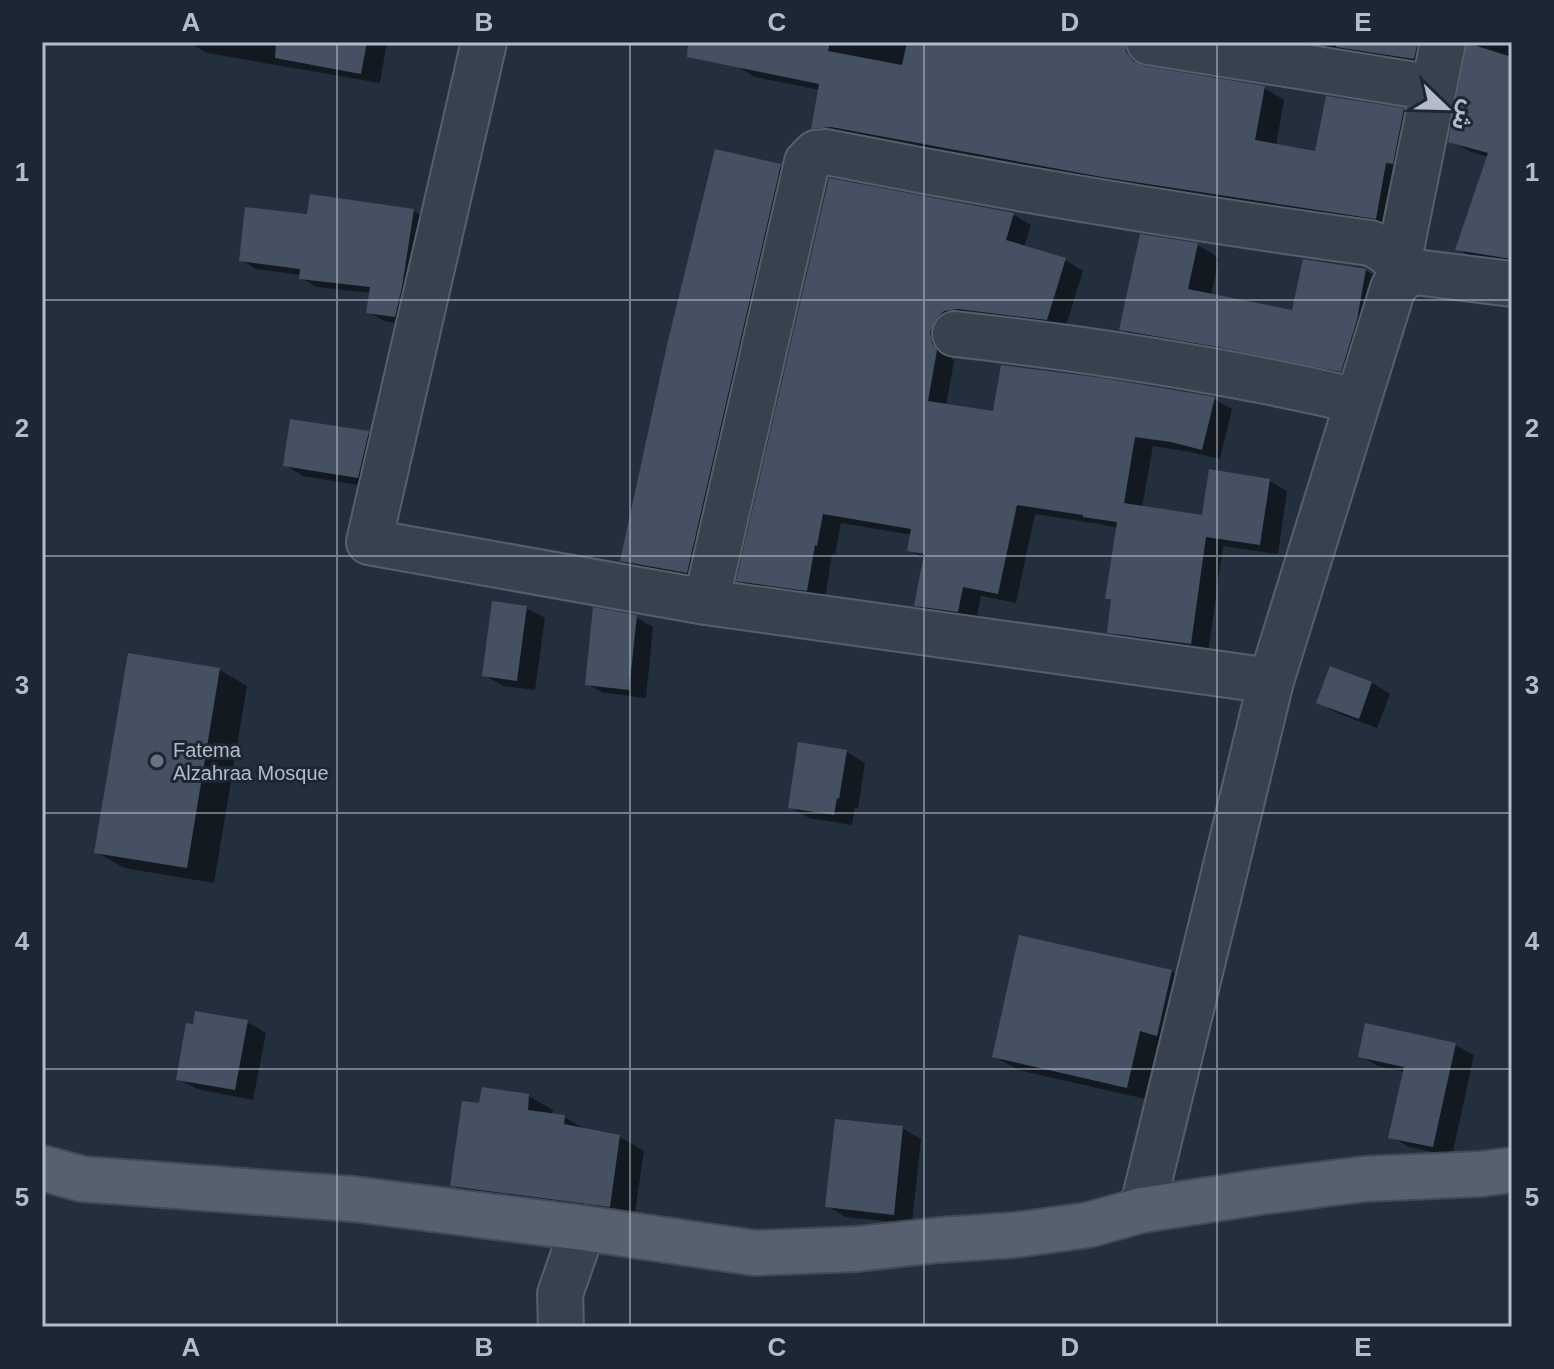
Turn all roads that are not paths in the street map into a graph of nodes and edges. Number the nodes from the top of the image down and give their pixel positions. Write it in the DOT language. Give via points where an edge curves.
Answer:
graph roads {
  1 [pos="484,42"];
  2 [pos="1149,42"];
  3 [pos="1443,42"];
  4 [pos="1434,88"];
  5 [pos="1400,270"];
  6 [pos="1512,284"];
  7 [pos="955,334"];
  8 [pos="1358,401"];
  9 [pos="706,602"];
  10 [pos="1271,681"];
  11 [pos="42,1168"];
  12 [pos="1512,1170"];
  13 [pos="1142,1210"];
  14 [pos="583,1228"];
  15 [pos="561,1327"];
  1 -- 9 [label="street" via="369,542"];
  2 -- 4 [label="street"];
  3 -- 4 [label="street"];
  4 -- 5 [label="street"];
  5 -- 6 [label="street"];
  5 -- 8 [label="street"];
  5 -- 9 [label="street" via="1391,254 1370,243 816,153 807,162"];
  7 -- 8 [label="street" via="1279,382"];
  8 -- 10 [label="street"];
  9 -- 10 [label="street"];
  10 -- 13 [label="street"];
  11 -- 14 [label="main road" via="82,1179 353,1199"];
  12 -- 13 [label="main road" via="1364,1179"];
  13 -- 14 [label="main road" via="1088,1225 1015,1235 755,1253"];
  14 -- 15 [label="street" via="560,1294"];
}
